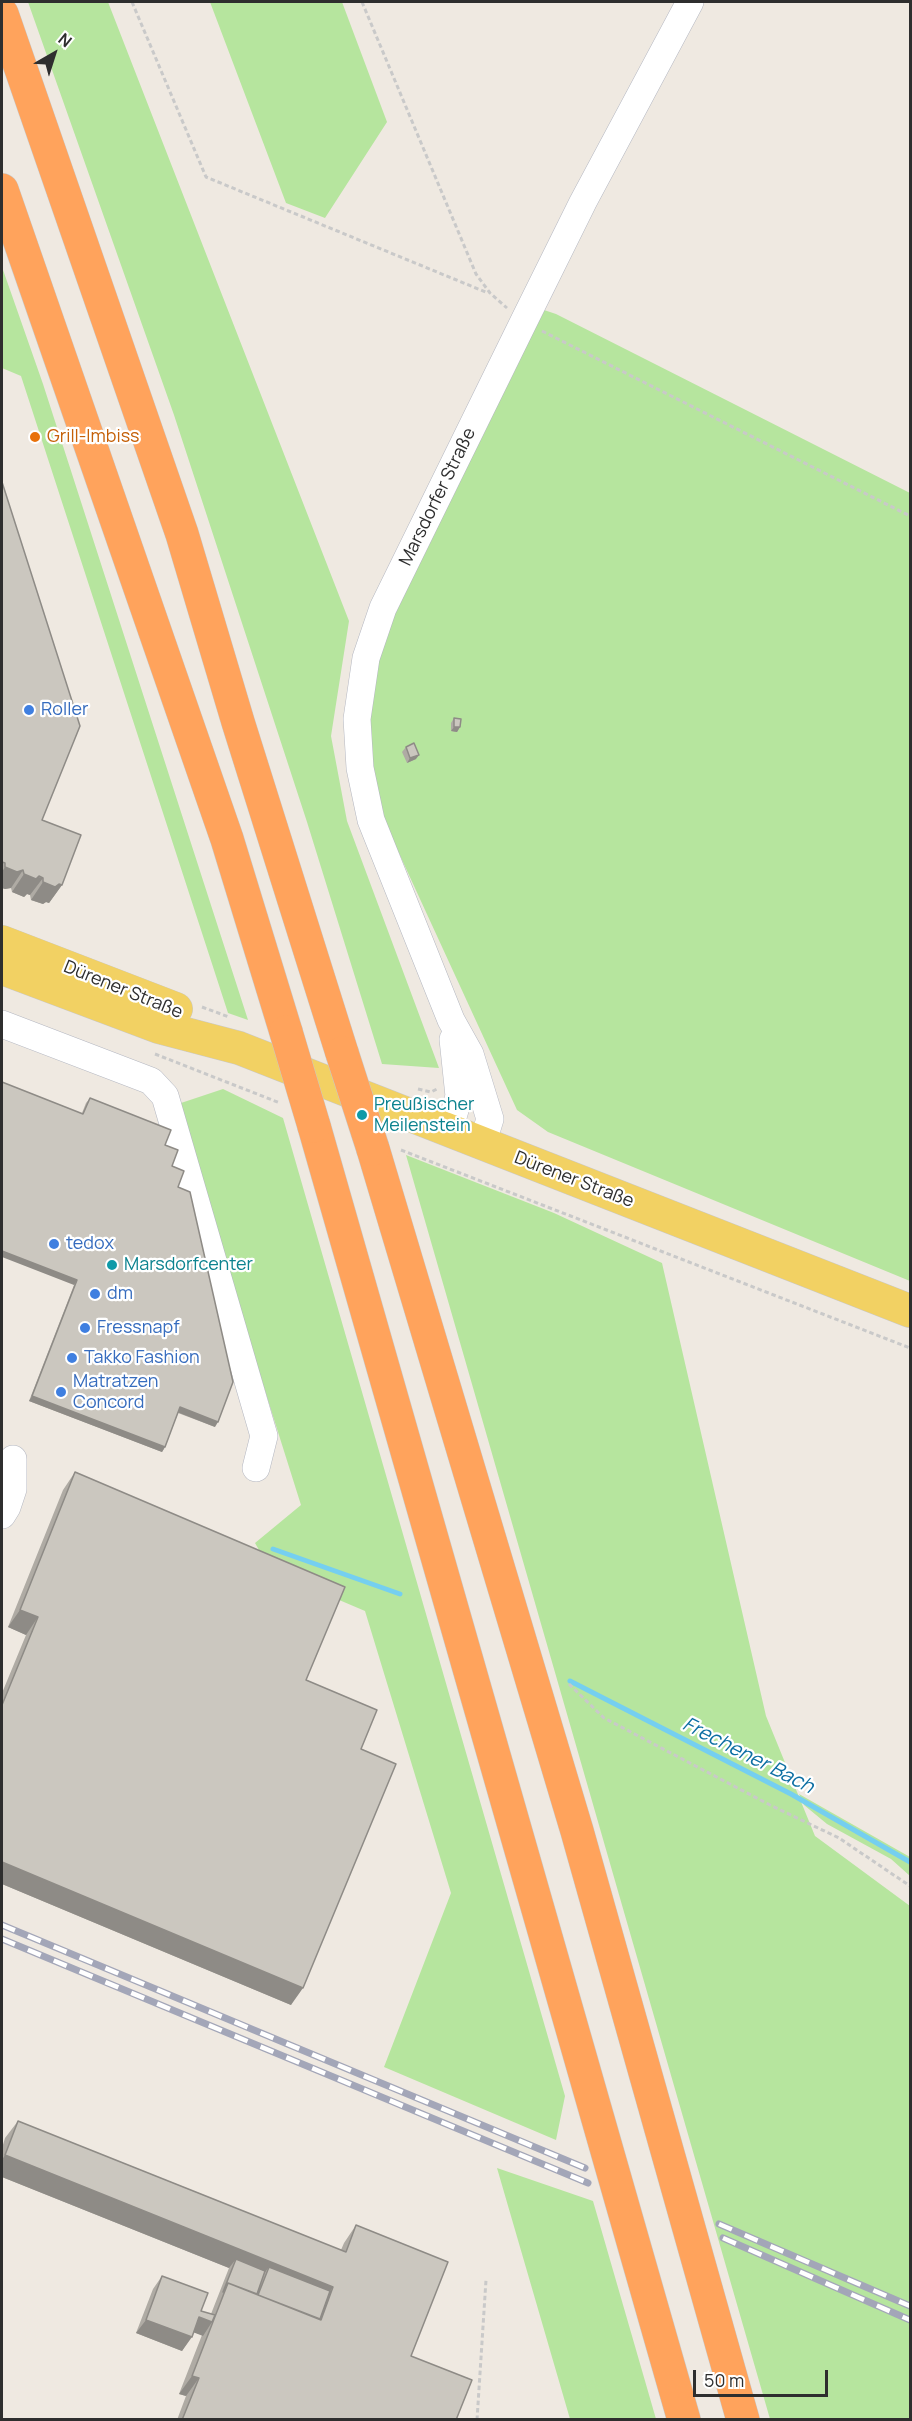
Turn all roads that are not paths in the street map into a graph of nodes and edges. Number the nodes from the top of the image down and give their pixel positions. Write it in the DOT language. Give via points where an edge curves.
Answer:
graph roads {
  1 [pos="690,2"];
  2 [pos="2,14"];
  3 [pos="2,190"];
  4 [pos="2,942"];
  5 [pos="2,968"];
  6 [pos="451,1020"];
  7 [pos="2,1024"];
  8 [pos="239,1048"];
  9 [pos="449,1131"];
  10 [pos="482,1145"];
  11 [pos="910,1311"];
  12 [pos="13,1459"];
  13 [pos="256,1468"];
  14 [pos="2,1515"];
  15 [pos="684,2420"];
  16 [pos="743,2420"];
  1 -- 6 [label="street, Marsdorfer Straße" via="583,202 516,315 383,608 366,658 357,719 360,768 371,820"];
  2 -- 16 [label="highway, bridge" via="182,534 342,1053 384,1148"];
  3 -- 15 [label="highway, bridge" via="227,839 314,1126"];
  4 -- 8 [label="main road, Dürener Straße" via="177,1010"];
  5 -- 8 [label="main road, Dürener Straße" via="159,1028"];
  6 -- 9 [label="street, Marsdorfer Straße" via="459,1096"];
  6 -- 10 [label="street, Marsdorfer Straße" via="470,1054 489,1109"];
  7 -- 13 [label="street" via="151,1081 165,1096 264,1436"];
  8 -- 9 [label="main road, Dürener Straße"];
  9 -- 10 [label="main road, Dürener Straße"];
  10 -- 11 [label="main road, Dürener Straße"];
  12 -- 14 [label="street" via="13,1489"];
}
